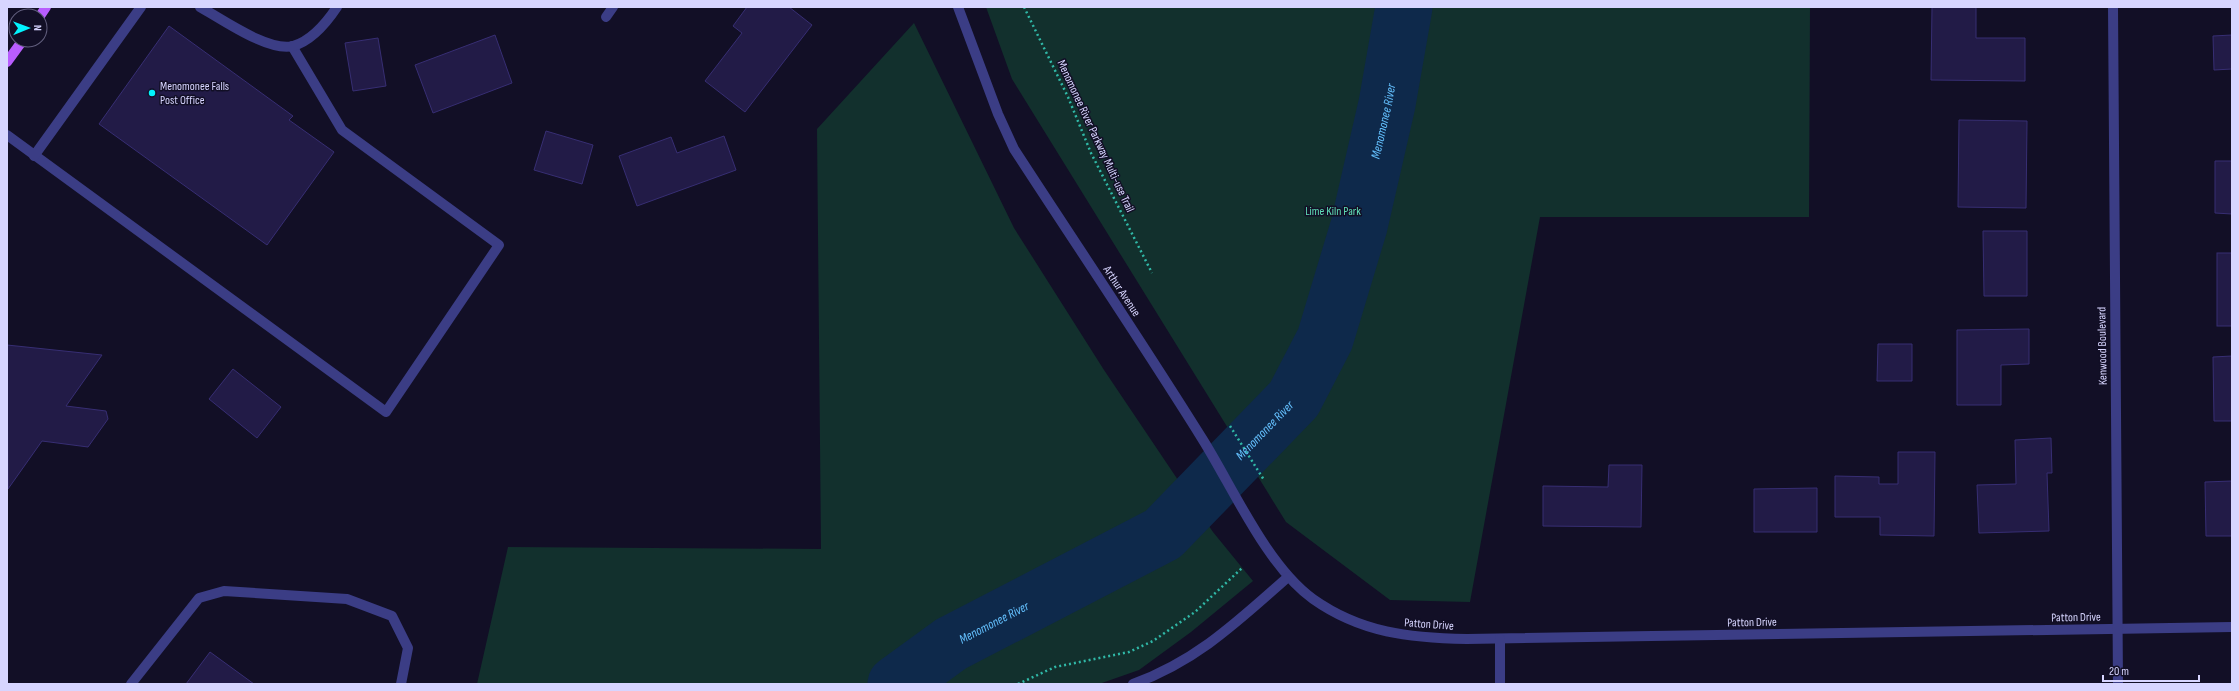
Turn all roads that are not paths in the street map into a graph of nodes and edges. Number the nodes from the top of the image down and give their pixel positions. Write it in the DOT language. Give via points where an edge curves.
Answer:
graph roads {
  1 [pos="141,7"];
  2 [pos="200,7"];
  3 [pos="337,7"];
  4 [pos="613,7"];
  5 [pos="958,7"];
  6 [pos="2113,7"];
  7 [pos="606,17"];
  8 [pos="292,46"];
  9 [pos="17,48"];
  10 [pos="7,62"];
  11 [pos="7,135"];
  12 [pos="34,156"];
  13 [pos="1288,577"];
  14 [pos="2232,628"];
  15 [pos="2118,629"];
  16 [pos="1500,639"];
  17 [pos="131,684"];
  18 [pos="401,684"];
  19 [pos="1133,684"];
  20 [pos="1500,684"];
  21 [pos="2118,684"];
  1 -- 12 [label="street"];
  2 -- 8 [label="street" via="274,46"];
  3 -- 8 [label="street" via="306,40"];
  4 -- 7 [label="street"];
  5 -- 13 [label="street, Arthur Avenue" via="998,114 1014,149 1204,441 1236,497"];
  6 -- 15 [label="street, Kenwood Boulevard"];
  8 -- 12 [label="street" via="342,130 499,244 386,412"];
  9 -- 10 [label="main road"];
  11 -- 12 [label="street"];
  13 -- 16 [label="street, Patton Drive" via="1317,601 1357,623 1398,635 1423,638"];
  13 -- 19 [label="street" via="1213,642 1178,665"];
  14 -- 15 [label="street, Patton Drive"];
  15 -- 16 [label="street, Patton Drive"];
  15 -- 21 [label="street, Kenwood Boulevard"];
  16 -- 20 [label="street"];
  17 -- 18 [label="street" via="199,598 224,591 347,599 392,616 408,648"];
}
